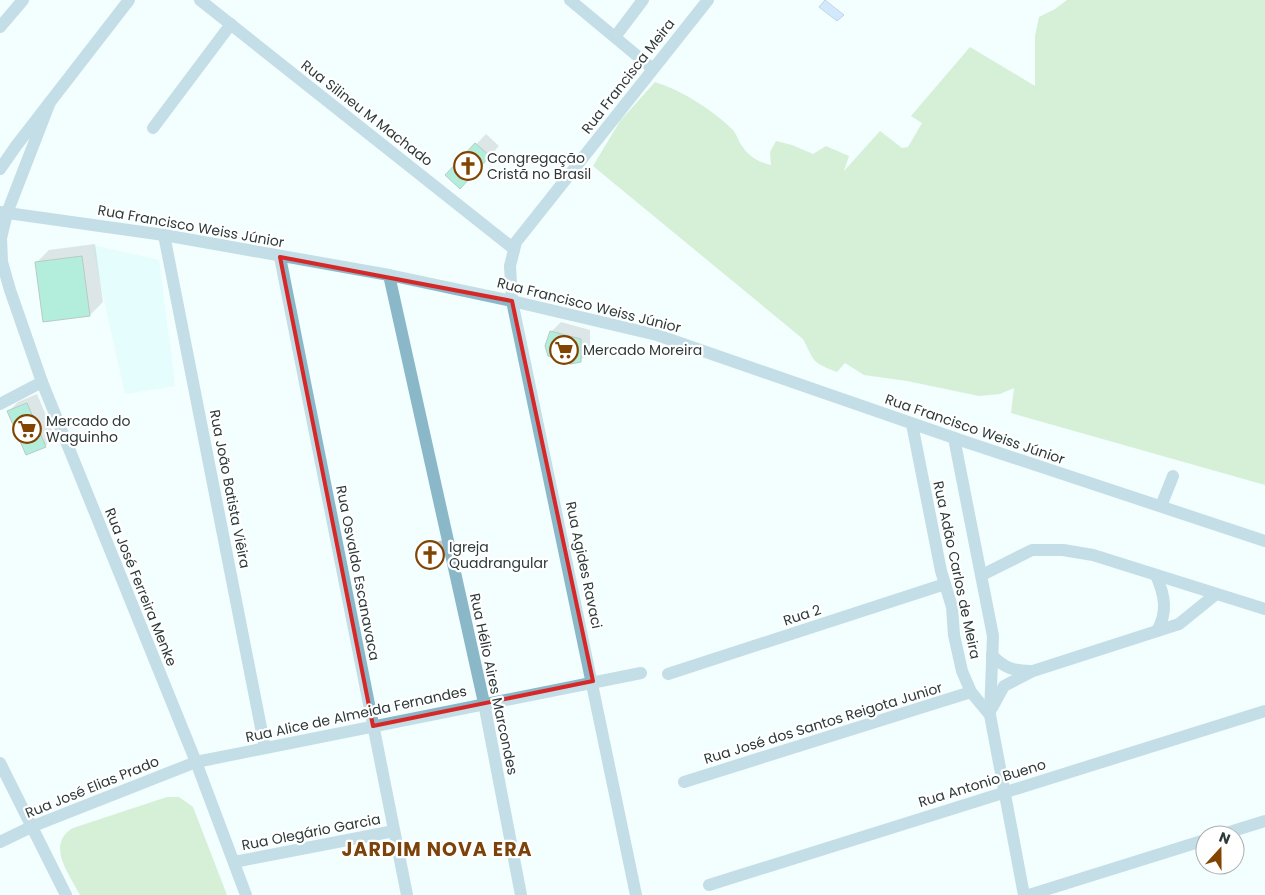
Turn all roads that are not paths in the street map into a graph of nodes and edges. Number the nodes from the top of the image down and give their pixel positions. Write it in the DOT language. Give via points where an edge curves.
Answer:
graph roads {
  1 [pos="23,0"];
  2 [pos="129,0"];
  3 [pos="200,0"];
  4 [pos="570,0"];
  5 [pos="643,0"];
  6 [pos="708,0"];
  7 [pos="231,24"];
  8 [pos="0,27"];
  9 [pos="615,37"];
  10 [pos="653,69"];
  11 [pos="50,102"];
  12 [pos="153,128"];
  13 [pos="0,169"];
  14 [pos="4,212"];
  15 [pos="164,235"];
  16 [pos="515,246"];
  17 [pos="280,257"];
  18 [pos="1,262"];
  19 [pos="389,275"];
  20 [pos="0,278"];
  21 [pos="10,290"];
  22 [pos="512,301"];
  23 [pos="42,382"];
  24 [pos="0,404"];
  25 [pos="912,424"];
  26 [pos="954,438"];
  27 [pos="1173,476"];
  28 [pos="1161,506"];
  29 [pos="1265,541"];
  30 [pos="982,575"];
  31 [pos="1156,575"];
  32 [pos="945,584"];
  33 [pos="1216,594"];
  34 [pos="1265,609"];
  35 [pos="1157,631"];
  36 [pos="992,656"];
  37 [pos="1033,671"];
  38 [pos="641,673"];
  39 [pos="668,674"];
  40 [pos="593,681"];
  41 [pos="970,692"];
  42 [pos="484,703"];
  43 [pos="1265,710"];
  44 [pos="990,715"];
  45 [pos="373,726"];
  46 [pos="265,748"];
  47 [pos="196,762"];
  48 [pos="0,763"];
  49 [pos="684,782"];
  50 [pos="1004,792"];
  51 [pos="1265,821"];
  52 [pos="32,827"];
  53 [pos="1245,827"];
  54 [pos="394,831"];
  55 [pos="0,842"];
  56 [pos="1195,843"];
  57 [pos="234,862"];
  58 [pos="709,885"];
  59 [pos="66,895"];
  60 [pos="246,895"];
  61 [pos="407,895"];
  62 [pos="521,895"];
  63 [pos="636,895"];
  64 [pos="1024,895"];
  65 [pos="1029,895"];
  1 -- 8 [label="street"];
  2 -- 11 [label="street"];
  3 -- 7 [label="street, Rua Silineu M Machado"];
  4 -- 9 [label="street"];
  5 -- 9 [label="street"];
  6 -- 10 [label="street, Rua Francisca Meira"];
  7 -- 12 [label="street"];
  7 -- 16 [label="street, Rua Silineu M Machado"];
  9 -- 10 [label="street"];
  10 -- 16 [label="street, Rua Francisca Meira"];
  11 -- 13 [label="street"];
  11 -- 14 [label="street, Rua José Ferreira Menke"];
  14 -- 15 [label="street, Rua Francisco Weiss Júnior"];
  14 -- 18 [label="street, Rua José Ferreira Menke"];
  15 -- 17 [label="street, Rua Francisco Weiss Júnior"];
  15 -- 46 [label="street, Rua João Batista Viêira"];
  16 -- 22 [label="street, Rua Agides Ravaci" via="510,266"];
  17 -- 19 [label="street, Rua Francisco Weiss Júnior"];
  17 -- 45 [label="street, Rua Osvaldo Escanavaca"];
  18 -- 21 [label="street, Rua José Ferreira Menke"];
  19 -- 22 [label="street, Rua Francisco Weiss Júnior"];
  19 -- 42 [label="street, Rua Hélio Aires Marcondes"];
  20 -- 21 [label="street, Rua José Ferreira Menke"];
  21 -- 23 [label="street, Rua José Ferreira Menke"];
  22 -- 25 [label="street, Rua Francisco Weiss Júnior" via="657,335"];
  22 -- 40 [label="street, Rua Agides Ravaci"];
  23 -- 24 [label="street"];
  23 -- 47 [label="street, Rua José Ferreira Menke"];
  25 -- 26 [label="street, Rua Francisco Weiss Júnior"];
  25 -- 32 [label="street, Rua Adão Carlos de Meira"];
  26 -- 28 [label="street, Rua Francisco Weiss Júnior"];
  26 -- 30 [label="street, Rua Adão Carlos de Meira"];
  27 -- 28 [label="street"];
  28 -- 29 [label="street, Rua Francisco Weiss Júnior"];
  30 -- 31 [label="street" via="1032,550 1055,549 1093,555"];
  30 -- 36 [label="street, Rua Adão Carlos de Meira" via="993,636"];
  31 -- 33 [label="street"];
  31 -- 35 [label="street" via="1162,587 1165,618"];
  32 -- 39 [label="street, Rua 2"];
  32 -- 41 [label="street, Rua Adão Carlos de Meira" via="962,671"];
  33 -- 34 [label="street"];
  33 -- 35 [label="street" via="1179,624"];
  35 -- 37 [label="street"];
  36 -- 37 [label="street" via="1007,668"];
  36 -- 44 [label="street, Rua Adão Carlos de Meira"];
  37 -- 44 [label="street" via="1004,686"];
  38 -- 40 [label="street, Rua Alice de Almeida Fernandes"];
  40 -- 42 [label="street, Rua Alice de Almeida Fernandes"];
  40 -- 63 [label="street, Rua Agides Ravaci"];
  41 -- 44 [label="street, Rua Adão Carlos de Meira"];
  41 -- 49 [label="street, Rua José dos Santos Reigota Junior"];
  42 -- 45 [label="street, Rua Alice de Almeida Fernandes"];
  42 -- 62 [label="street, Rua Hélio Aires Marcondes"];
  43 -- 50 [label="street, Rua Antonio Bueno"];
  44 -- 50 [label="street, Rua Adão Carlos de Meira"];
  45 -- 46 [label="street, Rua Alice de Almeida Fernandes"];
  45 -- 54 [label="street, Rua Osvaldo Escanavaca"];
  46 -- 47 [label="street, Rua Alice de Almeida Fernandes"];
  47 -- 52 [label="street, Rua José Elias Prado"];
  47 -- 57 [label="street, Rua José Ferreira Menke"];
  48 -- 52 [label="street"];
  50 -- 58 [label="street, Rua Antonio Bueno"];
  50 -- 64 [label="street, Rua Adão Carlos de Meira"];
  51 -- 53 [label="street"];
  52 -- 55 [label="street, Rua José Elias Prado"];
  52 -- 59 [label="street"];
  54 -- 57 [label="street, Rua Olegário Garcia"];
  54 -- 61 [label="street, Rua Osvaldo Escanavaca"];
  56 -- 65 [label="street"];
  57 -- 60 [label="street, Rua José Ferreira Menke"];
}
